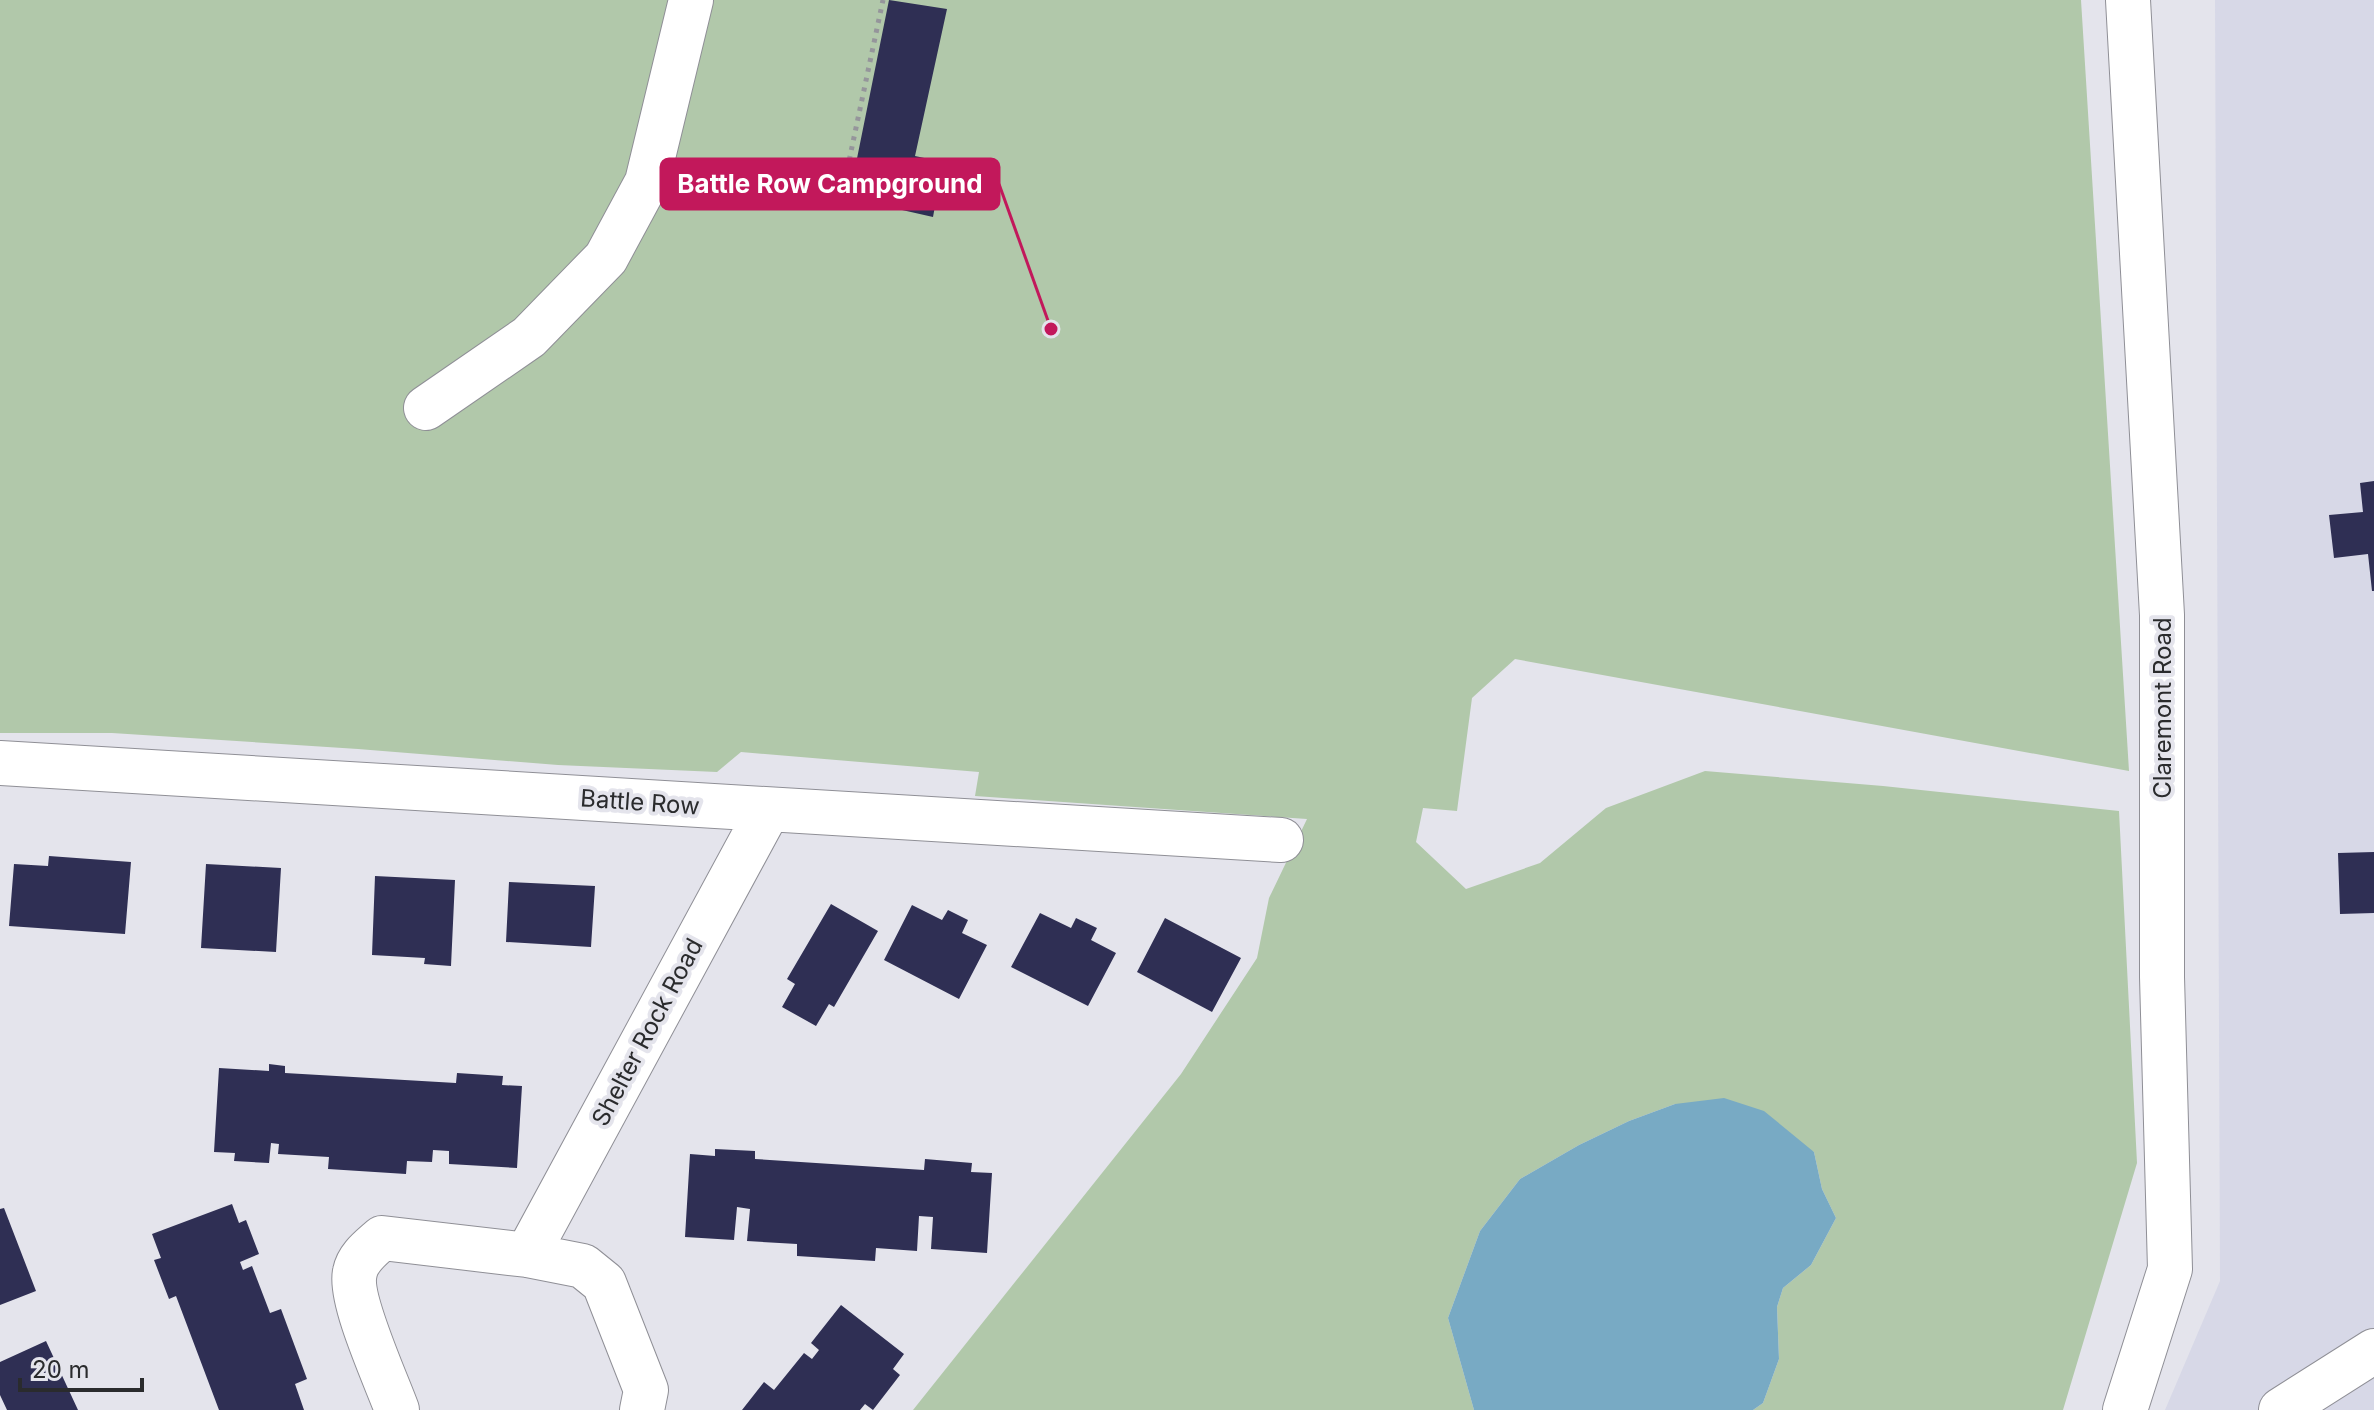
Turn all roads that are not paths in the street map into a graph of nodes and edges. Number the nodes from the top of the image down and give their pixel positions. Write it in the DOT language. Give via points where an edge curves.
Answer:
graph roads {
  1 [pos="691,0"];
  2 [pos="2128,0"];
  3 [pos="426,408"];
  4 [pos="0,763"];
  5 [pos="768,810"];
  6 [pos="1281,840"];
  7 [pos="527,1255"];
  8 [pos="2374,1351"];
  9 [pos="397,1410"];
  10 [pos="642,1410"];
  11 [pos="2125,1410"];
  12 [pos="2281,1410"];
  1 -- 3 [label="street" via="647,182 606,258 529,337"];
  2 -- 11 [label="street, Claremont Road" via="2162,615 2162,977 2170,1269"];
  4 -- 5 [label="street, Battle Row"];
  5 -- 6 [label="street, Battle Row"];
  5 -- 7 [label="street, Shelter Rock Road"];
  7 -- 9 [label="street" via="382,1238 363,1255 354,1274 361,1316"];
  7 -- 10 [label="street" via="583,1266 604,1283 646,1390"];
  8 -- 12 [label="street"];
}
